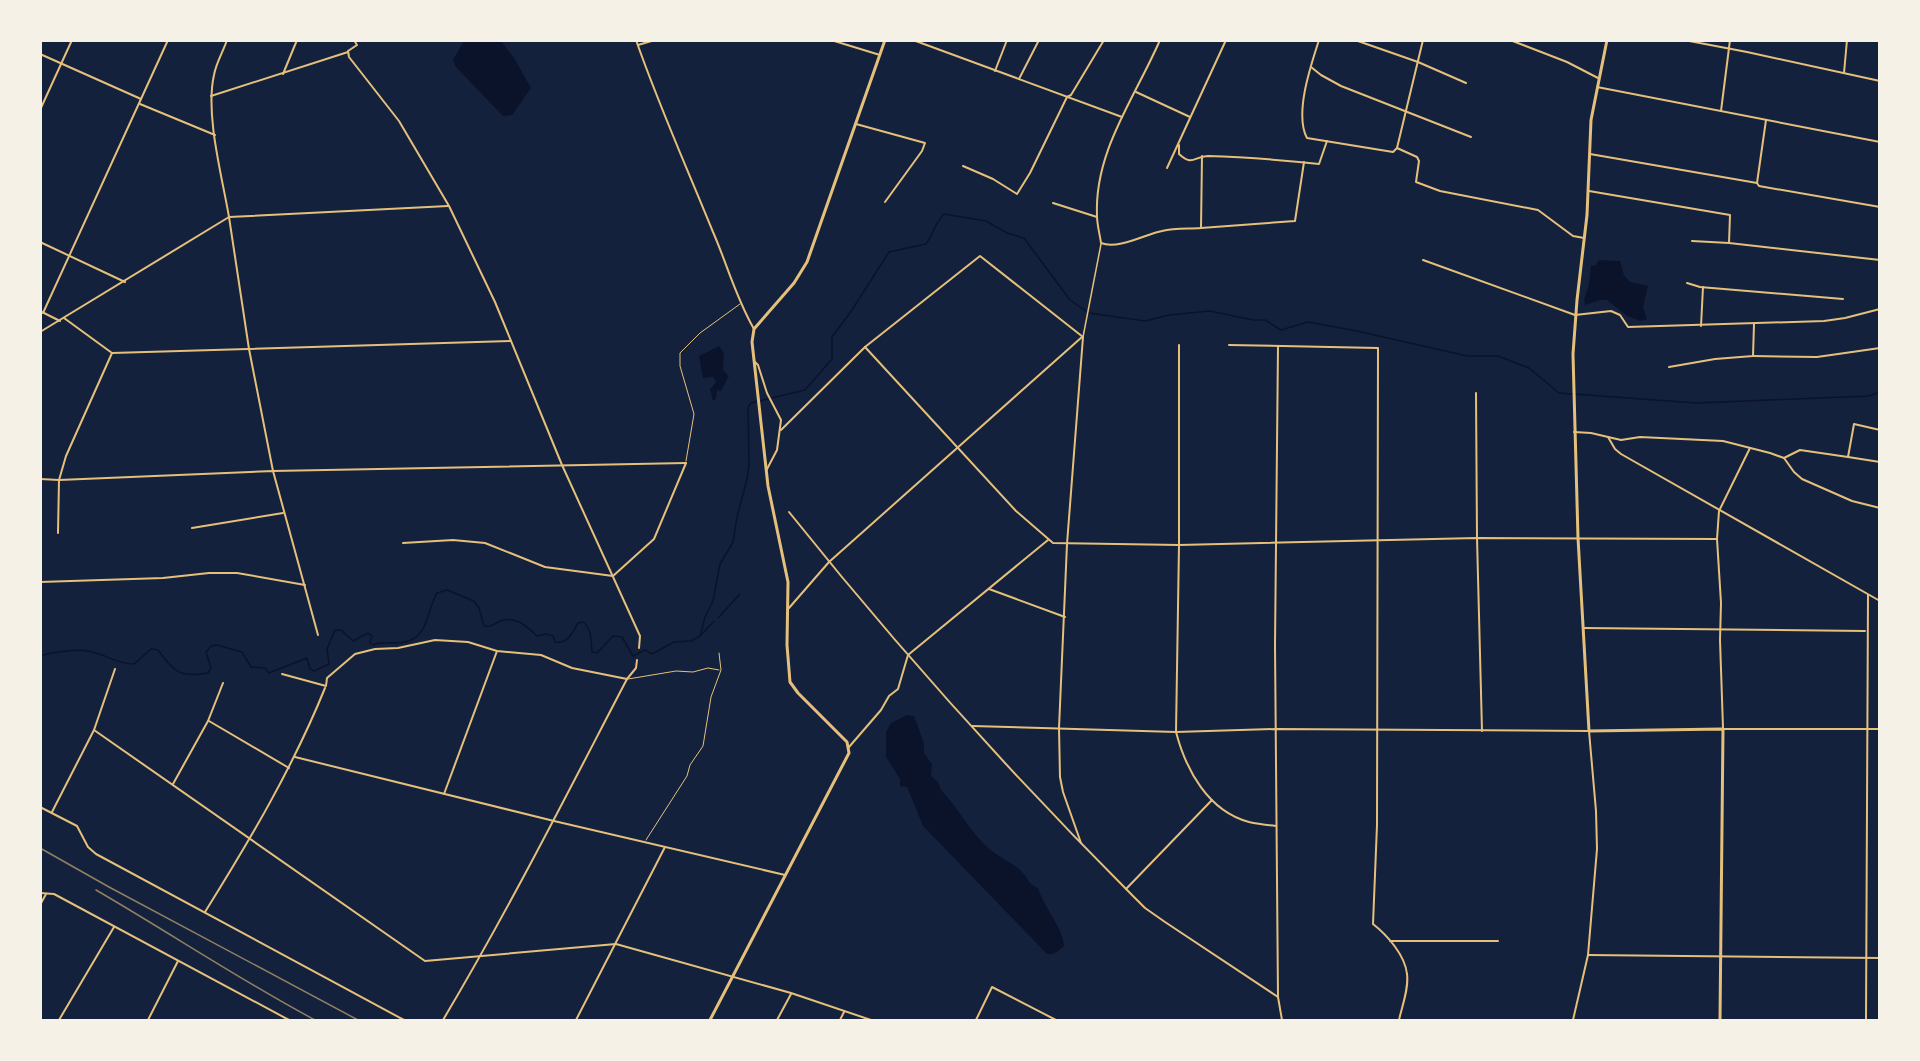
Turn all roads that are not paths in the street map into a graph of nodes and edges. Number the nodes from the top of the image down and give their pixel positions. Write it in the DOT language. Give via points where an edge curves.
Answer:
graph roads {
  1 [pos="72,40"];
  2 [pos="168,40"];
  3 [pos="227,40"];
  4 [pos="297,40"];
  5 [pos="354,40"];
  6 [pos="636,40"];
  7 [pos="655,40"];
  8 [pos="831,40"];
  9 [pos="885,40"];
  10 [pos="913,40"];
  11 [pos="1007,40"];
  12 [pos="1039,40"];
  13 [pos="1104,40"];
  14 [pos="1160,40"];
  15 [pos="1226,40"];
  16 [pos="1319,40"];
  17 [pos="1355,40"];
  18 [pos="1424,40"];
  19 [pos="1510,40"];
  20 [pos="1607,40"];
  21 [pos="1684,40"];
  22 [pos="1730,40"];
  23 [pos="1848,40"];
  24 [pos="1516,42"];
  25 [pos="638,45"];
  26 [pos="1729,49"];
  27 [pos="348,51"];
  28 [pos="40,54"];
  29 [pos="880,55"];
  30 [pos="1418,62"];
  31 [pos="62,63"];
  32 [pos="1311,67"];
  33 [pos="996,71"];
  34 [pos="283,74"];
  35 [pos="1844,74"];
  36 [pos="1599,78"];
  37 [pos="1018,79"];
  38 [pos="1880,81"];
  39 [pos="1466,83"];
  40 [pos="1597,87"];
  41 [pos="1135,92"];
  42 [pos="211,96"];
  43 [pos="1067,97"];
  44 [pos="141,99"];
  45 [pos="140,103"];
  46 [pos="40,110"];
  47 [pos="1405,111"];
  48 [pos="1720,111"];
  49 [pos="1122,117"];
  50 [pos="1190,117"];
  51 [pos="1766,120"];
  52 [pos="856,124"];
  53 [pos="215,135"];
  54 [pos="1471,137"];
  55 [pos="1327,141"];
  56 [pos="1880,141"];
  57 [pos="1179,145"];
  58 [pos="1397,148"];
  59 [pos="1590,154"];
  60 [pos="1202,156"];
  61 [pos="1304,162"];
  62 [pos="963,166"];
  63 [pos="1167,168"];
  64 [pos="1757,183"];
  65 [pos="1589,190"];
  66 [pos="885,202"];
  67 [pos="1053,202"];
  68 [pos="449,206"];
  69 [pos="1880,207"];
  70 [pos="230,217"];
  71 [pos="1097,217"];
  72 [pos="1201,228"];
  73 [pos="1584,238"];
  74 [pos="1692,241"];
  75 [pos="40,242"];
  76 [pos="1101,243"];
  77 [pos="1729,243"];
  78 [pos="69,256"];
  79 [pos="1423,260"];
  80 [pos="1880,260"];
  81 [pos="125,282"];
  82 [pos="1687,283"];
  83 [pos="1703,287"];
  84 [pos="1843,299"];
  85 [pos="740,304"];
  86 [pos="1880,309"];
  87 [pos="42,312"];
  88 [pos="1575,315"];
  89 [pos="64,318"];
  90 [pos="60,321"];
  91 [pos="1754,324"];
  92 [pos="1701,326"];
  93 [pos="754,329"];
  94 [pos="40,332"];
  95 [pos="1083,337"];
  96 [pos="511,341"];
  97 [pos="1179,345"];
  98 [pos="1229,345"];
  99 [pos="1278,346"];
  100 [pos="865,347"];
  101 [pos="1880,348"];
  102 [pos="249,349"];
  103 [pos="112,353"];
  104 [pos="1753,356"];
  105 [pos="753,360"];
  106 [pos="1668,367"];
  107 [pos="1476,393"];
  108 [pos="782,430"];
  109 [pos="1880,430"];
  110 [pos="1574,432"];
  111 [pos="1608,437"];
  112 [pos="958,446"];
  113 [pos="1750,448"];
  114 [pos="1848,457"];
  115 [pos="1784,458"];
  116 [pos="1880,462"];
  117 [pos="686,463"];
  118 [pos="562,465"];
  119 [pos="273,471"];
  120 [pos="766,471"];
  121 [pos="40,478"];
  122 [pos="59,480"];
  123 [pos="1880,508"];
  124 [pos="1719,511"];
  125 [pos="789,512"];
  126 [pos="283,513"];
  127 [pos="192,528"];
  128 [pos="58,533"];
  129 [pos="1477,538"];
  130 [pos="1578,538"];
  131 [pos="1717,539"];
  132 [pos="1048,540"];
  133 [pos="1377,540"];
  134 [pos="1276,542"];
  135 [pos="403,543"];
  136 [pos="1067,544"];
  137 [pos="1179,545"];
  138 [pos="829,562"];
  139 [pos="613,576"];
  140 [pos="40,582"];
  141 [pos="305,585"];
  142 [pos="989,589"];
  143 [pos="1868,595"];
  144 [pos="1880,601"];
  145 [pos="789,608"];
  146 [pos="1065,617"];
  147 [pos="1583,628"];
  148 [pos="1721,630"];
  149 [pos="1866,631"];
  150 [pos="318,635"];
  151 [pos="639,648"];
  152 [pos="497,651"];
  153 [pos="719,653"];
  154 [pos="908,655"];
  155 [pos="637,660"];
  156 [pos="116,669"];
  157 [pos="721,670"];
  158 [pos="282,674"];
  159 [pos="627,679"];
  160 [pos="223,683"];
  161 [pos="326,686"];
  162 [pos="208,721"];
  163 [pos="972,726"];
  164 [pos="1059,728"];
  165 [pos="1276,729"];
  166 [pos="1723,729"];
  167 [pos="1867,729"];
  168 [pos="1880,729"];
  169 [pos="94,730"];
  170 [pos="1378,730"];
  171 [pos="1482,731"];
  172 [pos="1589,731"];
  173 [pos="1176,732"];
  174 [pos="849,747"];
  175 [pos="295,757"];
  176 [pos="289,768"];
  177 [pos="173,784"];
  178 [pos="444,794"];
  179 [pos="1212,800"];
  180 [pos="40,807"];
  181 [pos="52,812"];
  182 [pos="554,821"];
  183 [pos="1276,826"];
  184 [pos="251,838"];
  185 [pos="645,842"];
  186 [pos="1081,843"];
  187 [pos="665,847"];
  188 [pos="785,874"];
  189 [pos="1126,889"];
  190 [pos="40,893"];
  191 [pos="46,894"];
  192 [pos="40,904"];
  193 [pos="205,912"];
  194 [pos="114,926"];
  195 [pos="1390,940"];
  196 [pos="1497,941"];
  197 [pos="616,944"];
  198 [pos="1588,955"];
  199 [pos="1720,956"];
  200 [pos="480,957"];
  201 [pos="1867,958"];
  202 [pos="1880,958"];
  203 [pos="178,961"];
  204 [pos="733,977"];
  205 [pos="791,993"];
  206 [pos="1278,997"];
  207 [pos="844,1012"];
  208 [pos="59,1020"];
  209 [pos="148,1020"];
  210 [pos="289,1020"];
  211 [pos="404,1020"];
  212 [pos="443,1020"];
  213 [pos="576,1020"];
  214 [pos="710,1020"];
  215 [pos="777,1020"];
  216 [pos="840,1020"];
  217 [pos="871,1020"];
  218 [pos="975,1020"];
  219 [pos="1056,1020"];
  220 [pos="1282,1020"];
  221 [pos="1399,1020"];
  222 [pos="1573,1020"];
  223 [pos="1720,1020"];
  224 [pos="1866,1020"];
  1 -- 31 [label="street"];
  2 -- 44 [label="street"];
  3 -- 42 [label="street" via="214,73"];
  4 -- 34 [label="street"];
  5 -- 27 [label="street" via="357,45"];
  6 -- 25 [label="street"];
  7 -- 25 [label="street"];
  8 -- 29 [label="street"];
  9 -- 29 [label="main road"];
  10 -- 33 [label="street"];
  11 -- 33 [label="street"];
  12 -- 37 [label="street"];
  13 -- 43 [label="street"];
  14 -- 41 [label="street"];
  15 -- 50 [label="street"];
  16 -- 32 [label="street"];
  17 -- 30 [label="street"];
  18 -- 30 [label="street"];
  19 -- 24 [label="street"];
  20 -- 36 [label="main road"];
  21 -- 26 [label="street"];
  22 -- 26 [label="street"];
  23 -- 35 [label="street"];
  24 -- 36 [label="street"];
  25 -- 85 [label="street"];
  26 -- 35 [label="street"];
  26 -- 48 [label="street"];
  27 -- 34 [label="street"];
  27 -- 68 [label="street" via="399,121"];
  28 -- 31 [label="street"];
  29 -- 52 [label="main road"];
  30 -- 39 [label="street"];
  30 -- 47 [label="street"];
  31 -- 44 [label="street"];
  31 -- 46 [label="street"];
  32 -- 47 [label="street" via="1341,86"];
  32 -- 55 [label="street" via="1302,127 1307,138"];
  33 -- 37 [label="street"];
  34 -- 42 [label="street"];
  35 -- 38 [label="street"];
  36 -- 40 [label="main road"];
  37 -- 43 [label="street"];
  40 -- 48 [label="street"];
  40 -- 59 [label="main road"];
  41 -- 49 [label="street"];
  41 -- 50 [label="street"];
  42 -- 53 [label="street"];
  43 -- 49 [label="street"];
  43 -- 62 [label="street" via="1017,194"];
  44 -- 45 [label="street"];
  45 -- 53 [label="street"];
  45 -- 78 [label="street"];
  47 -- 54 [label="street"];
  47 -- 58 [label="street"];
  48 -- 51 [label="street"];
  49 -- 71 [label="street" via="1106,150"];
  50 -- 57 [label="street"];
  51 -- 56 [label="street"];
  51 -- 64 [label="street"];
  52 -- 66 [label="street" via="925,142"];
  52 -- 93 [label="main road" via="807,262"];
  53 -- 70 [label="street"];
  55 -- 58 [label="street" via="1393,152"];
  55 -- 61 [label="street" via="1319,164"];
  57 -- 60 [label="street" via="1179,154 1185,160 1194,161"];
  57 -- 63 [label="street"];
  58 -- 73 [label="street" via="1419,160 1416,182 1440,191 1539,210 1573,236"];
  59 -- 64 [label="street"];
  59 -- 65 [label="main road"];
  60 -- 61 [label="street"];
  60 -- 72 [label="street"];
  61 -- 72 [label="street" via="1295,221"];
  64 -- 69 [label="street"];
  65 -- 73 [label="main road"];
  65 -- 77 [label="street" via="1730,215"];
  67 -- 71 [label="street"];
  68 -- 70 [label="street"];
  68 -- 96 [label="street"];
  70 -- 81 [label="street"];
  70 -- 102 [label="street"];
  71 -- 76 [label="street"];
  72 -- 76 [label="street" via="1162,231 1107,246"];
  73 -- 88 [label="main road"];
  74 -- 77 [label="street"];
  75 -- 78 [label="street"];
  76 -- 95 [label="street"];
  77 -- 80 [label="street"];
  78 -- 81 [label="street"];
  78 -- 87 [label="street"];
  79 -- 88 [label="street"];
  81 -- 89 [label="street"];
  82 -- 83 [label="street"];
  83 -- 84 [label="street"];
  83 -- 92 [label="street"];
  85 -- 93 [label="street"];
  85 -- 117 [label="lane" via="680,353 694,414"];
  86 -- 91 [label="street" via="1824,321"];
  87 -- 90 [label="street"];
  88 -- 92 [label="street" via="1611,311 1620,315 1628,327"];
  88 -- 110 [label="main road"];
  89 -- 90 [label="street"];
  89 -- 103 [label="street"];
  90 -- 94 [label="street"];
  91 -- 92 [label="street"];
  91 -- 104 [label="street"];
  93 -- 105 [label="main road"];
  95 -- 100 [label="street" via="980,256"];
  95 -- 112 [label="street"];
  95 -- 136 [label="street"];
  96 -- 102 [label="street"];
  96 -- 118 [label="street"];
  97 -- 137 [label="street"];
  98 -- 99 [label="street"];
  99 -- 133 [label="street" via="1378,348"];
  99 -- 134 [label="street"];
  100 -- 108 [label="street"];
  100 -- 112 [label="street"];
  101 -- 104 [label="street" via="1817,357"];
  102 -- 103 [label="street"];
  102 -- 119 [label="street"];
  103 -- 122 [label="street"];
  104 -- 106 [label="street"];
  105 -- 108 [label="street" via="782,420"];
  105 -- 120 [label="main road"];
  107 -- 129 [label="street"];
  108 -- 120 [label="street"];
  109 -- 114 [label="street" via="1854,424"];
  110 -- 111 [label="street"];
  110 -- 130 [label="main road"];
  111 -- 113 [label="street" via="1708,439"];
  111 -- 124 [label="street" via="1621,454"];
  112 -- 132 [label="street" via="1016,511"];
  112 -- 138 [label="street"];
  113 -- 115 [label="street"];
  113 -- 124 [label="street"];
  114 -- 115 [label="street" via="1800,450"];
  114 -- 116 [label="street"];
  115 -- 123 [label="street" via="1802,478 1852,501"];
  117 -- 118 [label="street"];
  117 -- 139 [label="street" via="654,539"];
  118 -- 119 [label="street"];
  118 -- 139 [label="street"];
  119 -- 122 [label="street"];
  119 -- 126 [label="street"];
  120 -- 145 [label="main road" via="788,582"];
  121 -- 122 [label="street"];
  122 -- 128 [label="street"];
  124 -- 131 [label="street"];
  124 -- 143 [label="street"];
  125 -- 138 [label="street"];
  126 -- 127 [label="street"];
  126 -- 141 [label="street"];
  129 -- 130 [label="street"];
  129 -- 133 [label="street"];
  129 -- 171 [label="street"];
  130 -- 131 [label="street"];
  130 -- 147 [label="main road"];
  131 -- 148 [label="street"];
  132 -- 136 [label="street"];
  132 -- 142 [label="street"];
  133 -- 134 [label="street"];
  133 -- 170 [label="street"];
  134 -- 137 [label="street"];
  134 -- 165 [label="street"];
  135 -- 139 [label="street" via="485,543 545,567"];
  136 -- 137 [label="street"];
  136 -- 146 [label="street"];
  137 -- 173 [label="street"];
  138 -- 145 [label="street"];
  138 -- 154 [label="street"];
  139 -- 151 [label="street" via="640,636"];
  140 -- 141 [label="street" via="237,573"];
  141 -- 150 [label="street"];
  142 -- 146 [label="street"];
  142 -- 154 [label="street"];
  143 -- 144 [label="street"];
  143 -- 149 [label="street"];
  145 -- 174 [label="main road" via="789,682"];
  146 -- 164 [label="street"];
  147 -- 148 [label="street"];
  147 -- 172 [label="main road"];
  148 -- 149 [label="street"];
  148 -- 166 [label="street"];
  149 -- 167 [label="street"];
  152 -- 159 [label="street" via="541,655 572,668"];
  152 -- 161 [label="street" via="468,642 435,640 375,649 356,654 327,678"];
  152 -- 178 [label="street"];
  153 -- 157 [label="lane"];
  154 -- 163 [label="street"];
  154 -- 174 [label="street" via="898,689"];
  155 -- 159 [label="street"];
  156 -- 169 [label="street"];
  157 -- 159 [label="lane" via="676,671"];
  157 -- 185 [label="lane" via="711,698 703,746"];
  158 -- 161 [label="street"];
  159 -- 182 [label="street"];
  160 -- 162 [label="street"];
  161 -- 175 [label="street"];
  162 -- 176 [label="street"];
  162 -- 177 [label="street"];
  163 -- 164 [label="street"];
  163 -- 186 [label="street"];
  164 -- 173 [label="street"];
  164 -- 186 [label="street" via="1062,792"];
  165 -- 170 [label="street"];
  165 -- 173 [label="street"];
  165 -- 183 [label="street"];
  166 -- 167 [label="street"];
  166 -- 172 [label="main road"];
  166 -- 199 [label="main road"];
  167 -- 168 [label="street"];
  167 -- 201 [label="street"];
  169 -- 177 [label="street"];
  169 -- 181 [label="street"];
  170 -- 171 [label="street"];
  170 -- 195 [label="street" via="1373,924"];
  171 -- 172 [label="street"];
  172 -- 198 [label="street" via="1597,828"];
  173 -- 179 [label="street" via="1181,753 1197,783"];
  174 -- 188 [label="main road"];
  175 -- 176 [label="street"];
  175 -- 178 [label="street"];
  176 -- 184 [label="street"];
  177 -- 184 [label="street"];
  178 -- 182 [label="street"];
  179 -- 183 [label="street" via="1241,819"];
  179 -- 189 [label="street"];
  180 -- 181 [label="street"];
  181 -- 193 [label="street" via="77,826 96,854"];
  182 -- 185 [label="street"];
  182 -- 200 [label="street"];
  183 -- 206 [label="street"];
  184 -- 193 [label="street"];
  184 -- 200 [label="street" via="425,961"];
  185 -- 187 [label="street"];
  186 -- 189 [label="street"];
  187 -- 188 [label="street"];
  187 -- 197 [label="street"];
  188 -- 204 [label="main road"];
  189 -- 206 [label="street" via="1145,908"];
  190 -- 191 [label="street"];
  191 -- 192 [label="street"];
  191 -- 194 [label="street" via="54,894"];
  193 -- 211 [label="street"];
  194 -- 203 [label="street"];
  194 -- 208 [label="street"];
  195 -- 196 [label="street"];
  195 -- 221 [label="street" via="1407,971"];
  197 -- 200 [label="street"];
  197 -- 204 [label="street"];
  197 -- 213 [label="street"];
  198 -- 199 [label="street"];
  198 -- 222 [label="street"];
  199 -- 201 [label="street"];
  199 -- 223 [label="main road"];
  200 -- 212 [label="street"];
  201 -- 202 [label="street"];
  201 -- 224 [label="street"];
  203 -- 209 [label="street"];
  203 -- 210 [label="street"];
  204 -- 205 [label="street"];
  204 -- 214 [label="main road"];
  205 -- 207 [label="street"];
  205 -- 215 [label="street"];
  206 -- 220 [label="street"];
  207 -- 216 [label="street"];
  207 -- 217 [label="street"];
  218 -- 219 [label="street" via="993,987"];
}
